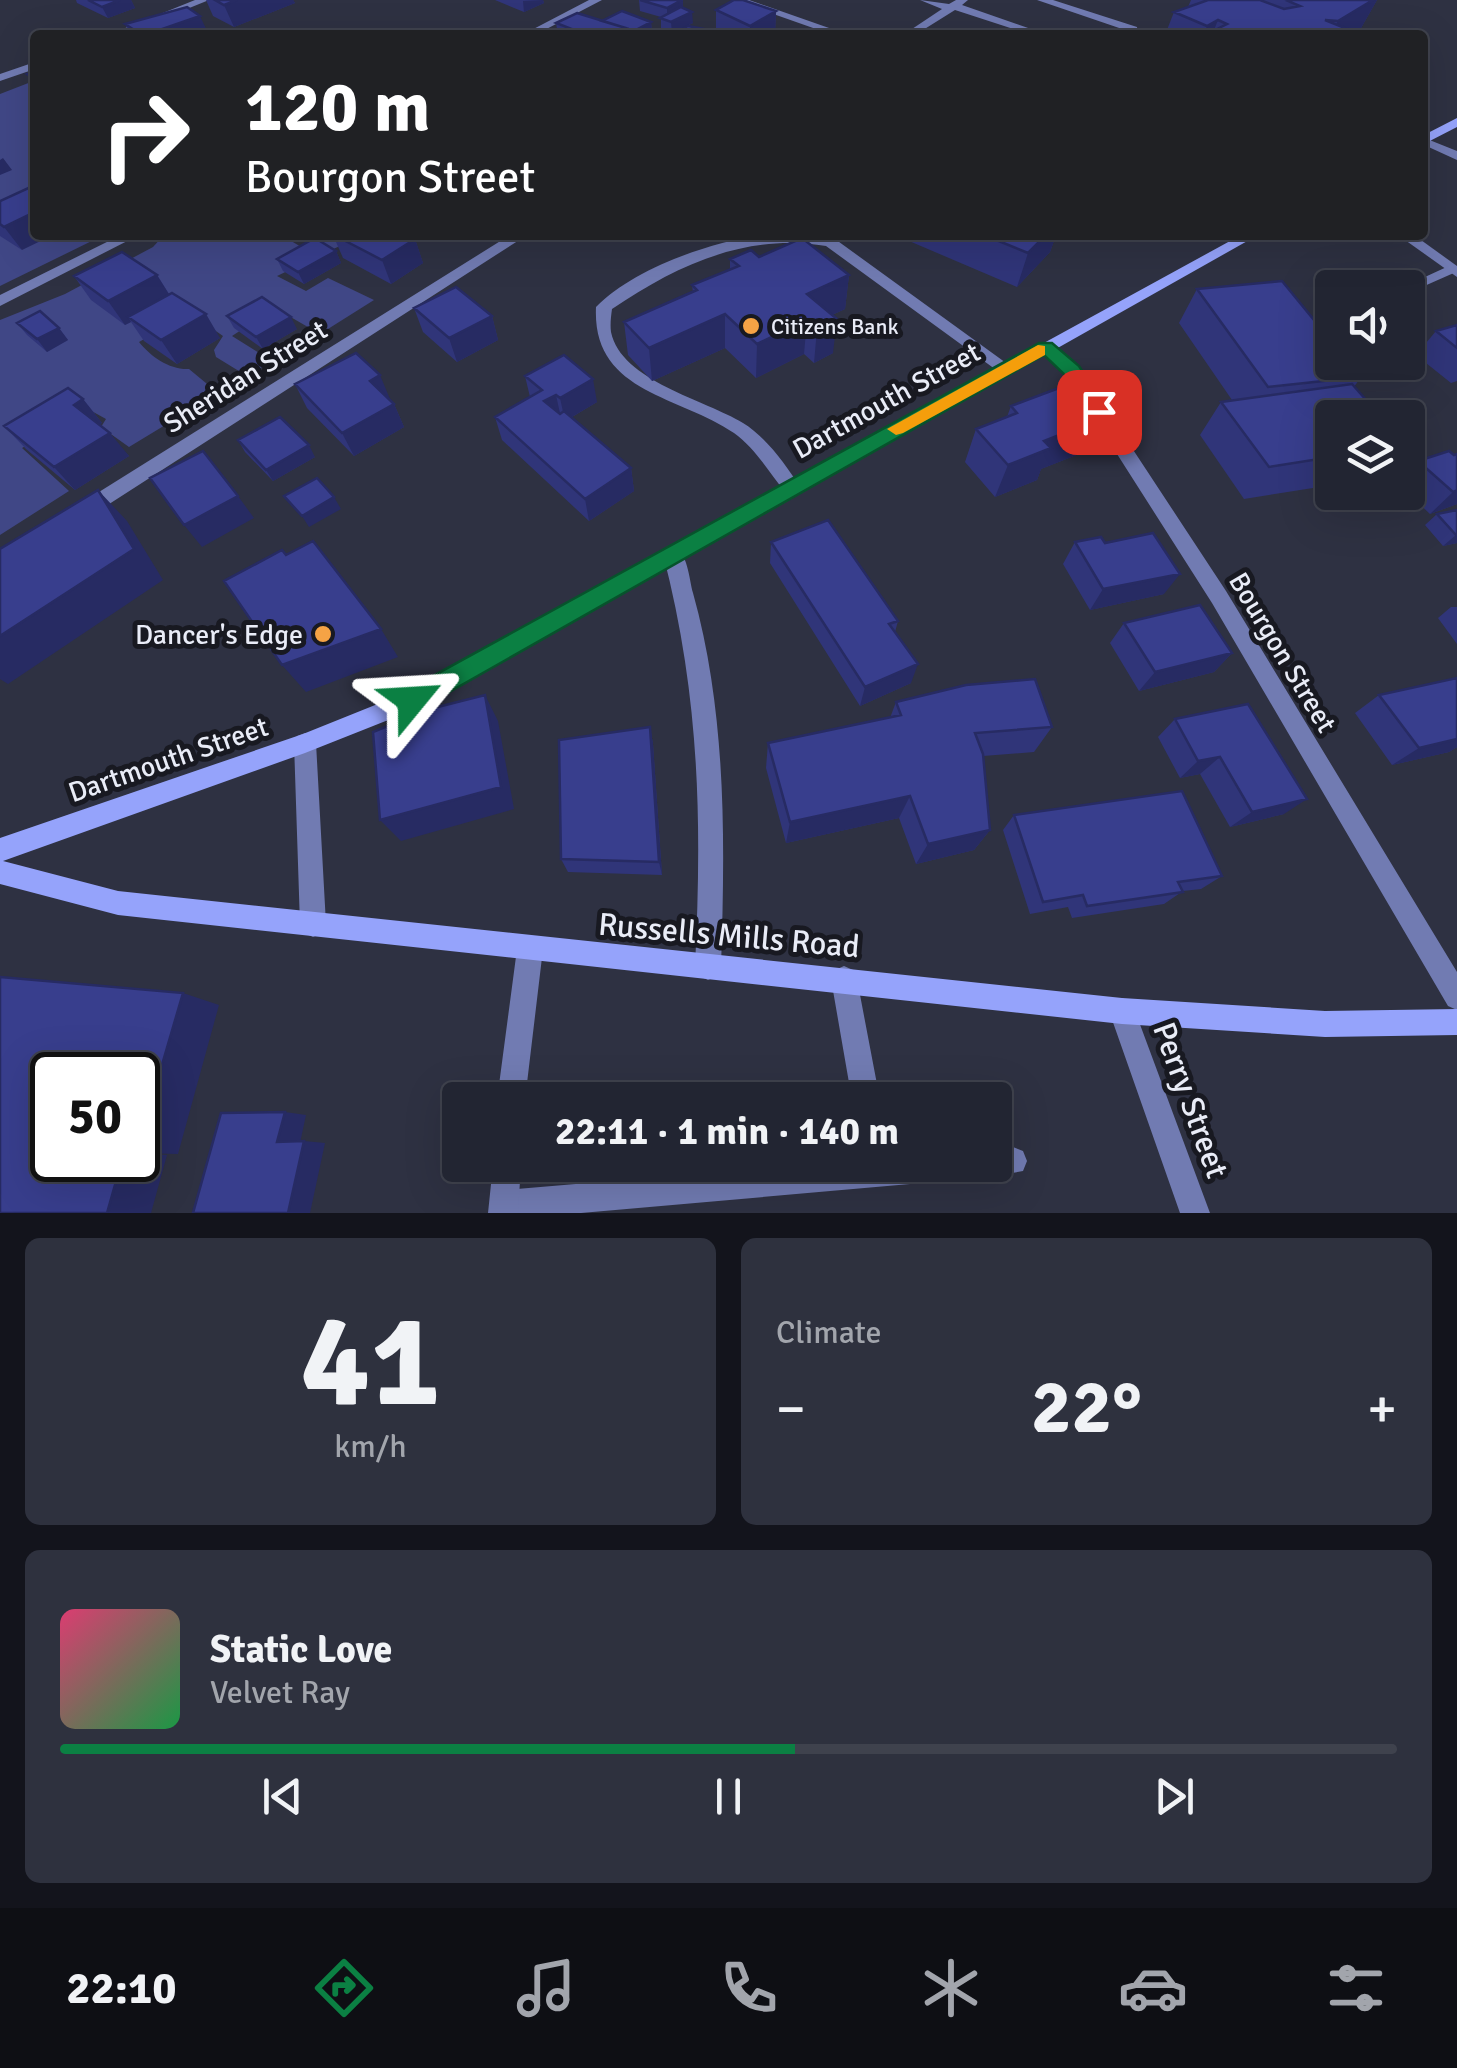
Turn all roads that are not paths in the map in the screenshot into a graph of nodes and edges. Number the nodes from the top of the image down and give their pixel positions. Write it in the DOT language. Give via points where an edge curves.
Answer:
graph roads {
  1 [pos="204,0"];
  2 [pos="596,0"];
  3 [pos="739,0"];
  4 [pos="925,0"];
  5 [pos="1042,0"];
  6 [pos="956,5"];
  7 [pos="126,30"];
  8 [pos="538,30"];
  9 [pos="826,30"];
  10 [pos="916,30"];
  11 [pos="1028,30"];
  12 [pos="1134,30"];
  13 [pos="30,67"];
  14 [pos="0,78"];
  15 [pos="1457,122"];
  16 [pos="1428,137"];
  17 [pos="1428,142"];
  18 [pos="1457,156"];
  19 [pos="122,240"];
  20 [pos="512,240"];
  21 [pos="753,240"];
  22 [pos="820,240"];
  23 [pos="1242,240"];
  24 [pos="1412,240"];
  25 [pos="1455,265"];
  26 [pos="1425,280"];
  27 [pos="0,301"];
  28 [pos="1046,347"];
  29 [pos="1005,368"];
  30 [pos="790,487"];
  31 [pos="66,522"];
  32 [pos="674,554"];
  33 [pos="305,744"];
  34 [pos="0,850"];
  35 [pos="0,872"];
  36 [pos="313,924"];
  37 [pos="530,949"];
  38 [pos="708,967"];
  39 [pos="844,978"];
  40 [pos="1457,997"];
  41 [pos="1122,1011"];
  42 [pos="1457,1022"];
  43 [pos="513,1082"];
  44 [pos="863,1082"];
  45 [pos="506,1182"];
  46 [pos="757,1182"];
  47 [pos="504,1209"];
  48 [pos="1195,1213"];
  1 -- 7 [label="street"];
  2 -- 8 [label="street"];
  3 -- 9 [label="street"];
  4 -- 6 [label="street"];
  5 -- 12 [label="street"];
  6 -- 10 [label="street"];
  6 -- 11 [label="street"];
  13 -- 14 [label="street"];
  15 -- 16 [label="main road"];
  17 -- 18 [label="street"];
  19 -- 27 [label="street"];
  20 -- 31 [label="street, Sheridan Street"];
  21 -- 30 [label="street" via="666,272 604,308 600,322 630,373 735,426"];
  22 -- 29 [label="street"];
  23 -- 28 [label="main road, Dartmouth Street"];
  24 -- 25 [label="street"];
  25 -- 26 [label="street"];
  28 -- 29 [label="main road, Dartmouth Street"];
  28 -- 40 [label="street, Bourgon Street" via="1072,370 1219,597"];
  29 -- 30 [label="main road, Dartmouth Street"];
  30 -- 32 [label="main road, Dartmouth Street"];
  32 -- 33 [label="main road, Dartmouth Street" via="437,688"];
  32 -- 38 [label="street" via="710,722"];
  33 -- 34 [label="main road, Dartmouth Street"];
  33 -- 36 [label="street"];
  35 -- 36 [label="main road, Russells Mills Road" via="118,903"];
  36 -- 37 [label="main road, Russells Mills Road"];
  37 -- 38 [label="main road, Russells Mills Road"];
  37 -- 43 [label="street"];
  38 -- 39 [label="main road, Russells Mills Road"];
  39 -- 41 [label="main road, Russells Mills Road"];
  39 -- 44 [label="street"];
  41 -- 42 [label="main road, Russells Mills Road" via="1324,1024"];
  41 -- 48 [label="street, Perry Street"];
  45 -- 47 [label="street"];
  46 -- 47 [label="street"];
}
